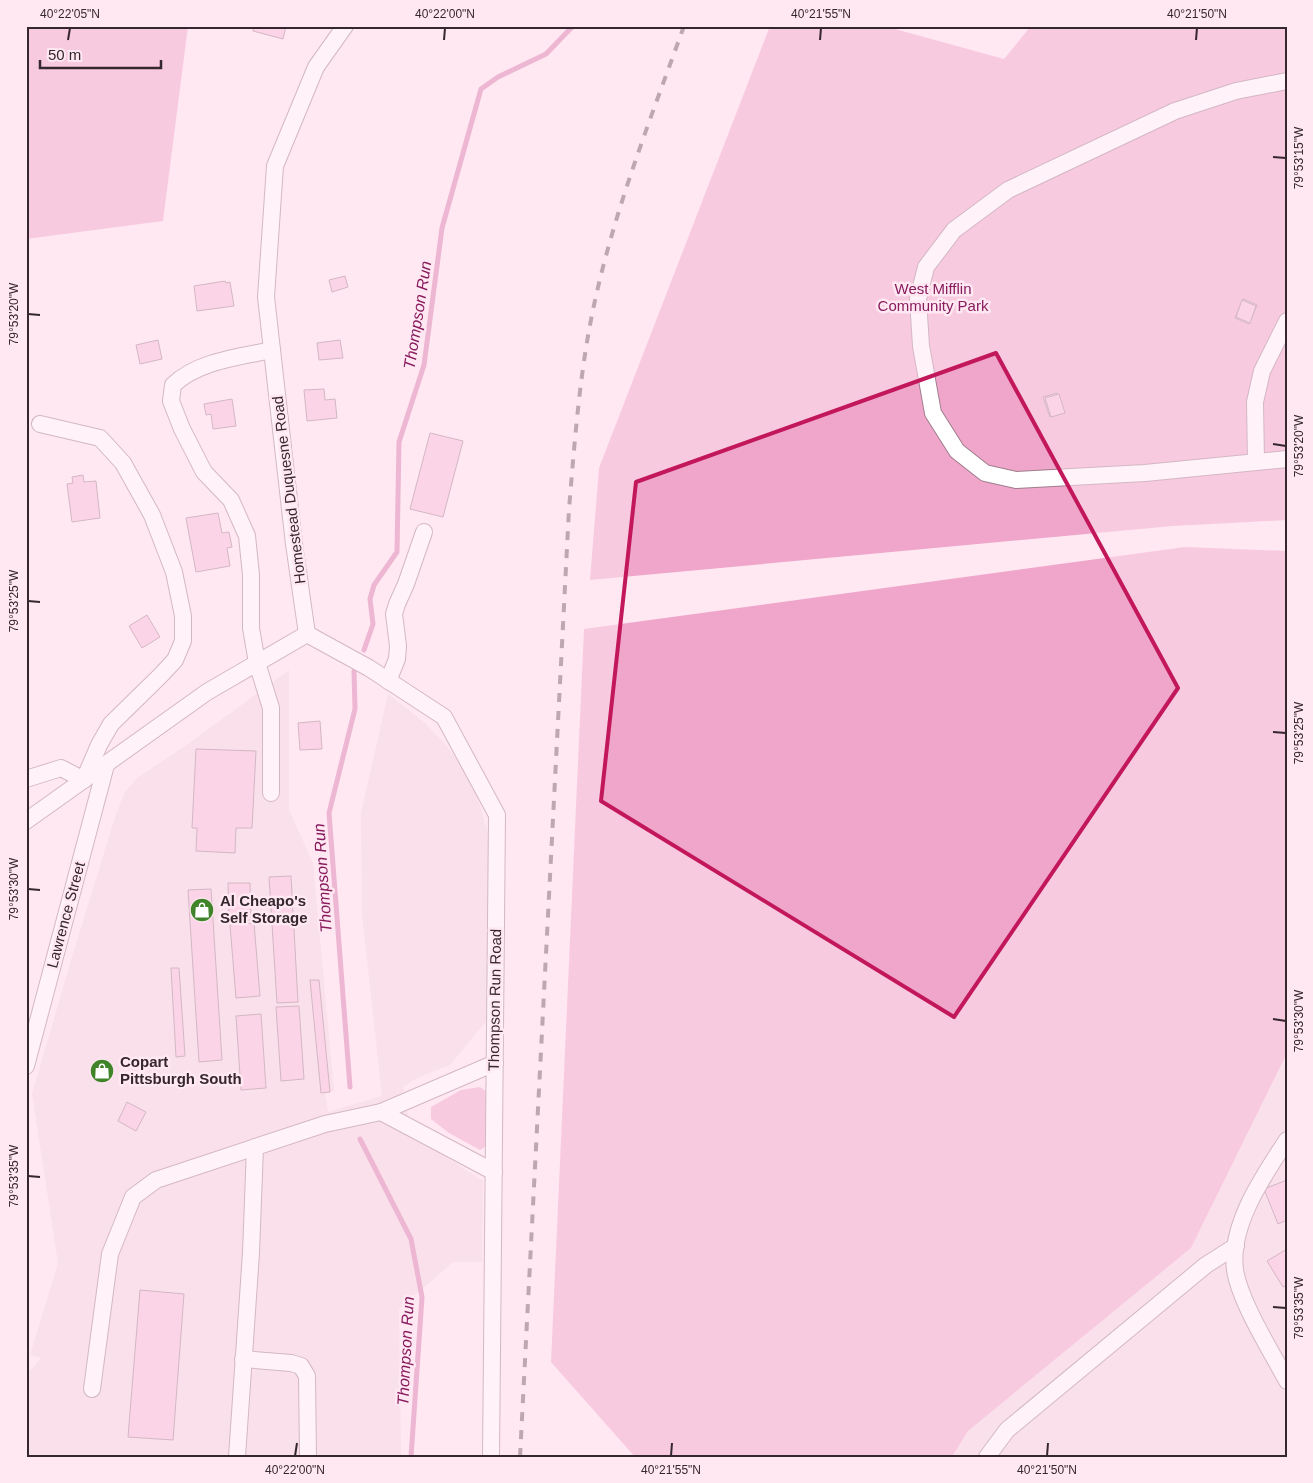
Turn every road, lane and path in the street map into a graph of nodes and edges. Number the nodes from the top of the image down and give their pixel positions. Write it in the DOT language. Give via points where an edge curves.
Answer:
graph roads {
  1 [pos="345,26"];
  2 [pos="1287,81"];
  3 [pos="1287,320"];
  4 [pos="272,350"];
  5 [pos="40,424"];
  6 [pos="1287,459"];
  7 [pos="1256,461"];
  8 [pos="424,532"];
  9 [pos="307,634"];
  10 [pos="257,663"];
  11 [pos="388,681"];
  12 [pos="106,765"];
  13 [pos="26,779"];
  14 [pos="84,780"];
  15 [pos="272,793"];
  16 [pos="26,821"];
  17 [pos="495,1063"];
  18 [pos="26,1066"];
  19 [pos="381,1112"];
  20 [pos="1285,1145"];
  21 [pos="255,1147"];
  22 [pos="494,1172"];
  23 [pos="1236,1246"];
  24 [pos="243,1359"];
  25 [pos="1287,1381"];
  26 [pos="92,1389"];
  27 [pos="237,1457"];
  28 [pos="308,1457"];
  29 [pos="491,1457"];
  30 [pos="987,1457"];
  1 -- 4 [label="street, Homestead Duquesne Road" via="316,67 275,166 266,297"];
  2 -- 7 [label="street" via="1236,91 1175,111 1008,190 954,230 926,267 918,299 921,346 933,413 957,451 985,473 1016,480 1145,473"];
  3 -- 7 [label="street" via="1262,371 1255,402"];
  4 -- 9 [label="street, Homestead Duquesne Road"];
  4 -- 10 [label="street" via="214,363 183,375 173,384 171,401 204,472 231,500 247,536 251,628"];
  5 -- 14 [label="street" via="100,438 123,462 152,516 174,572 183,616 183,641 174,660 111,724 98,745"];
  6 -- 7 [label="street"];
  8 -- 11 [label="street" via="396,609 397,659"];
  9 -- 10 [label="street"];
  9 -- 11 [label="street, Thompson Run Road"];
  10 -- 12 [label="street" via="207,692"];
  10 -- 15 [label="street" via="272,708"];
  11 -- 17 [label="street, Thompson Run Road" via="444,717 497,815"];
  12 -- 14 [label="street"];
  12 -- 18 [label="street, Lawrence Street"];
  13 -- 14 [label="street" via="61,768"];
  14 -- 16 [label="street"];
  17 -- 19 [label="street"];
  17 -- 22 [label="street, Thompson Run Road"];
  19 -- 21 [label="street" via="325,1124"];
  19 -- 22 [label="street"];
  20 -- 23 [label="street" via="1250,1202 1240,1225"];
  21 -- 24 [label="street"];
  21 -- 26 [label="street" via="156,1180 133,1197 110,1254"];
  22 -- 29 [label="street, Thompson Run Road"];
  23 -- 25 [label="street" via="1235,1270 1245,1301"];
  23 -- 30 [label="street" via="1206,1265 1015,1424"];
  24 -- 27 [label="street"];
  24 -- 28 [label="street" via="301,1366 306,1376"];
}
